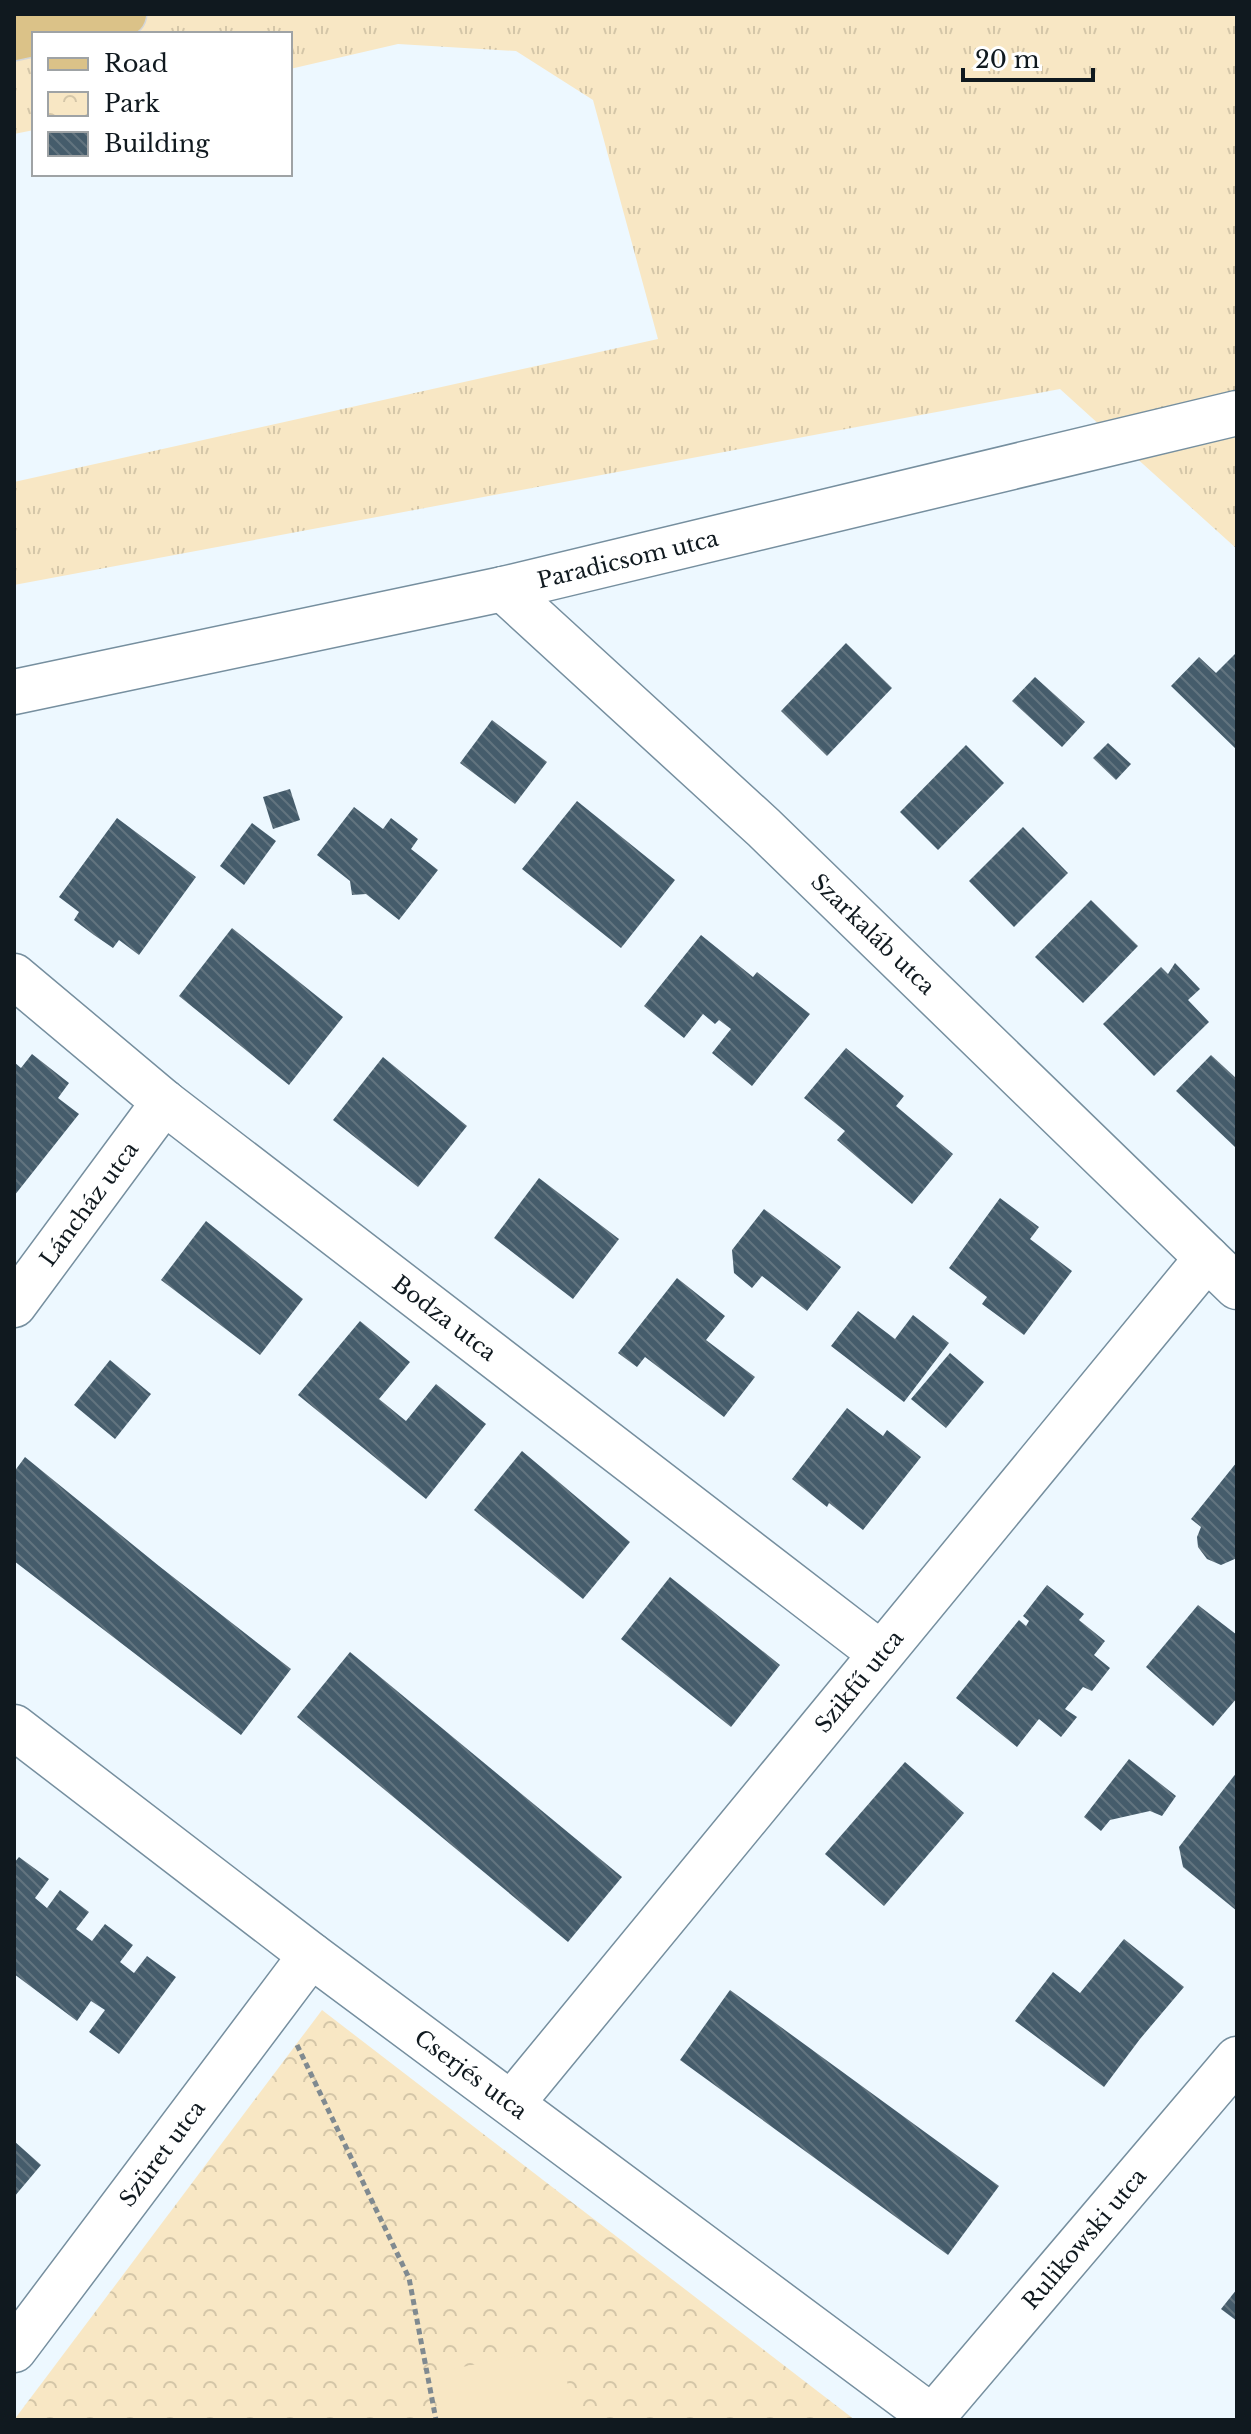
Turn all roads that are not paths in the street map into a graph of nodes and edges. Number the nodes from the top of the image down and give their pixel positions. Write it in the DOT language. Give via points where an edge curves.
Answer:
graph roads {
  1 [pos="124,14"];
  2 [pos="42,32"];
  3 [pos="1237,413"];
  4 [pos="503,589"];
  5 [pos="14,692"];
  6 [pos="14,976"];
  7 [pos="164,1102"];
  8 [pos="1222,1272"];
  9 [pos="14,1305"];
  10 [pos="880,1653"];
  11 [pos="14,1727"];
  12 [pos="311,1955"];
  13 [pos="1237,2059"];
  14 [pos="512,2103"];
  15 [pos="14,2350"];
  16 [pos="933,2419"];
  1 -- 2 [label="main road"];
  3 -- 4 [label="street, Paradicsom utca"];
  4 -- 5 [label="street, Paradicsom utca"];
  4 -- 8 [label="street, Szarkaláb utca" via="764,828"];
  6 -- 7 [label="street, Bodza utca"];
  7 -- 9 [label="street, Láncház utca"];
  7 -- 10 [label="street, Bodza utca"];
  8 -- 10 [label="street, Szikfű utca"];
  10 -- 14 [label="street, Szikfű utca"];
  11 -- 12 [label="street, Cserjés utca"];
  12 -- 14 [label="street, Cserjés utca"];
  12 -- 15 [label="street, Szüret utca"];
  13 -- 16 [label="street, Rulikowski utca"];
  14 -- 16 [label="street, Cserjés utca"];
}
